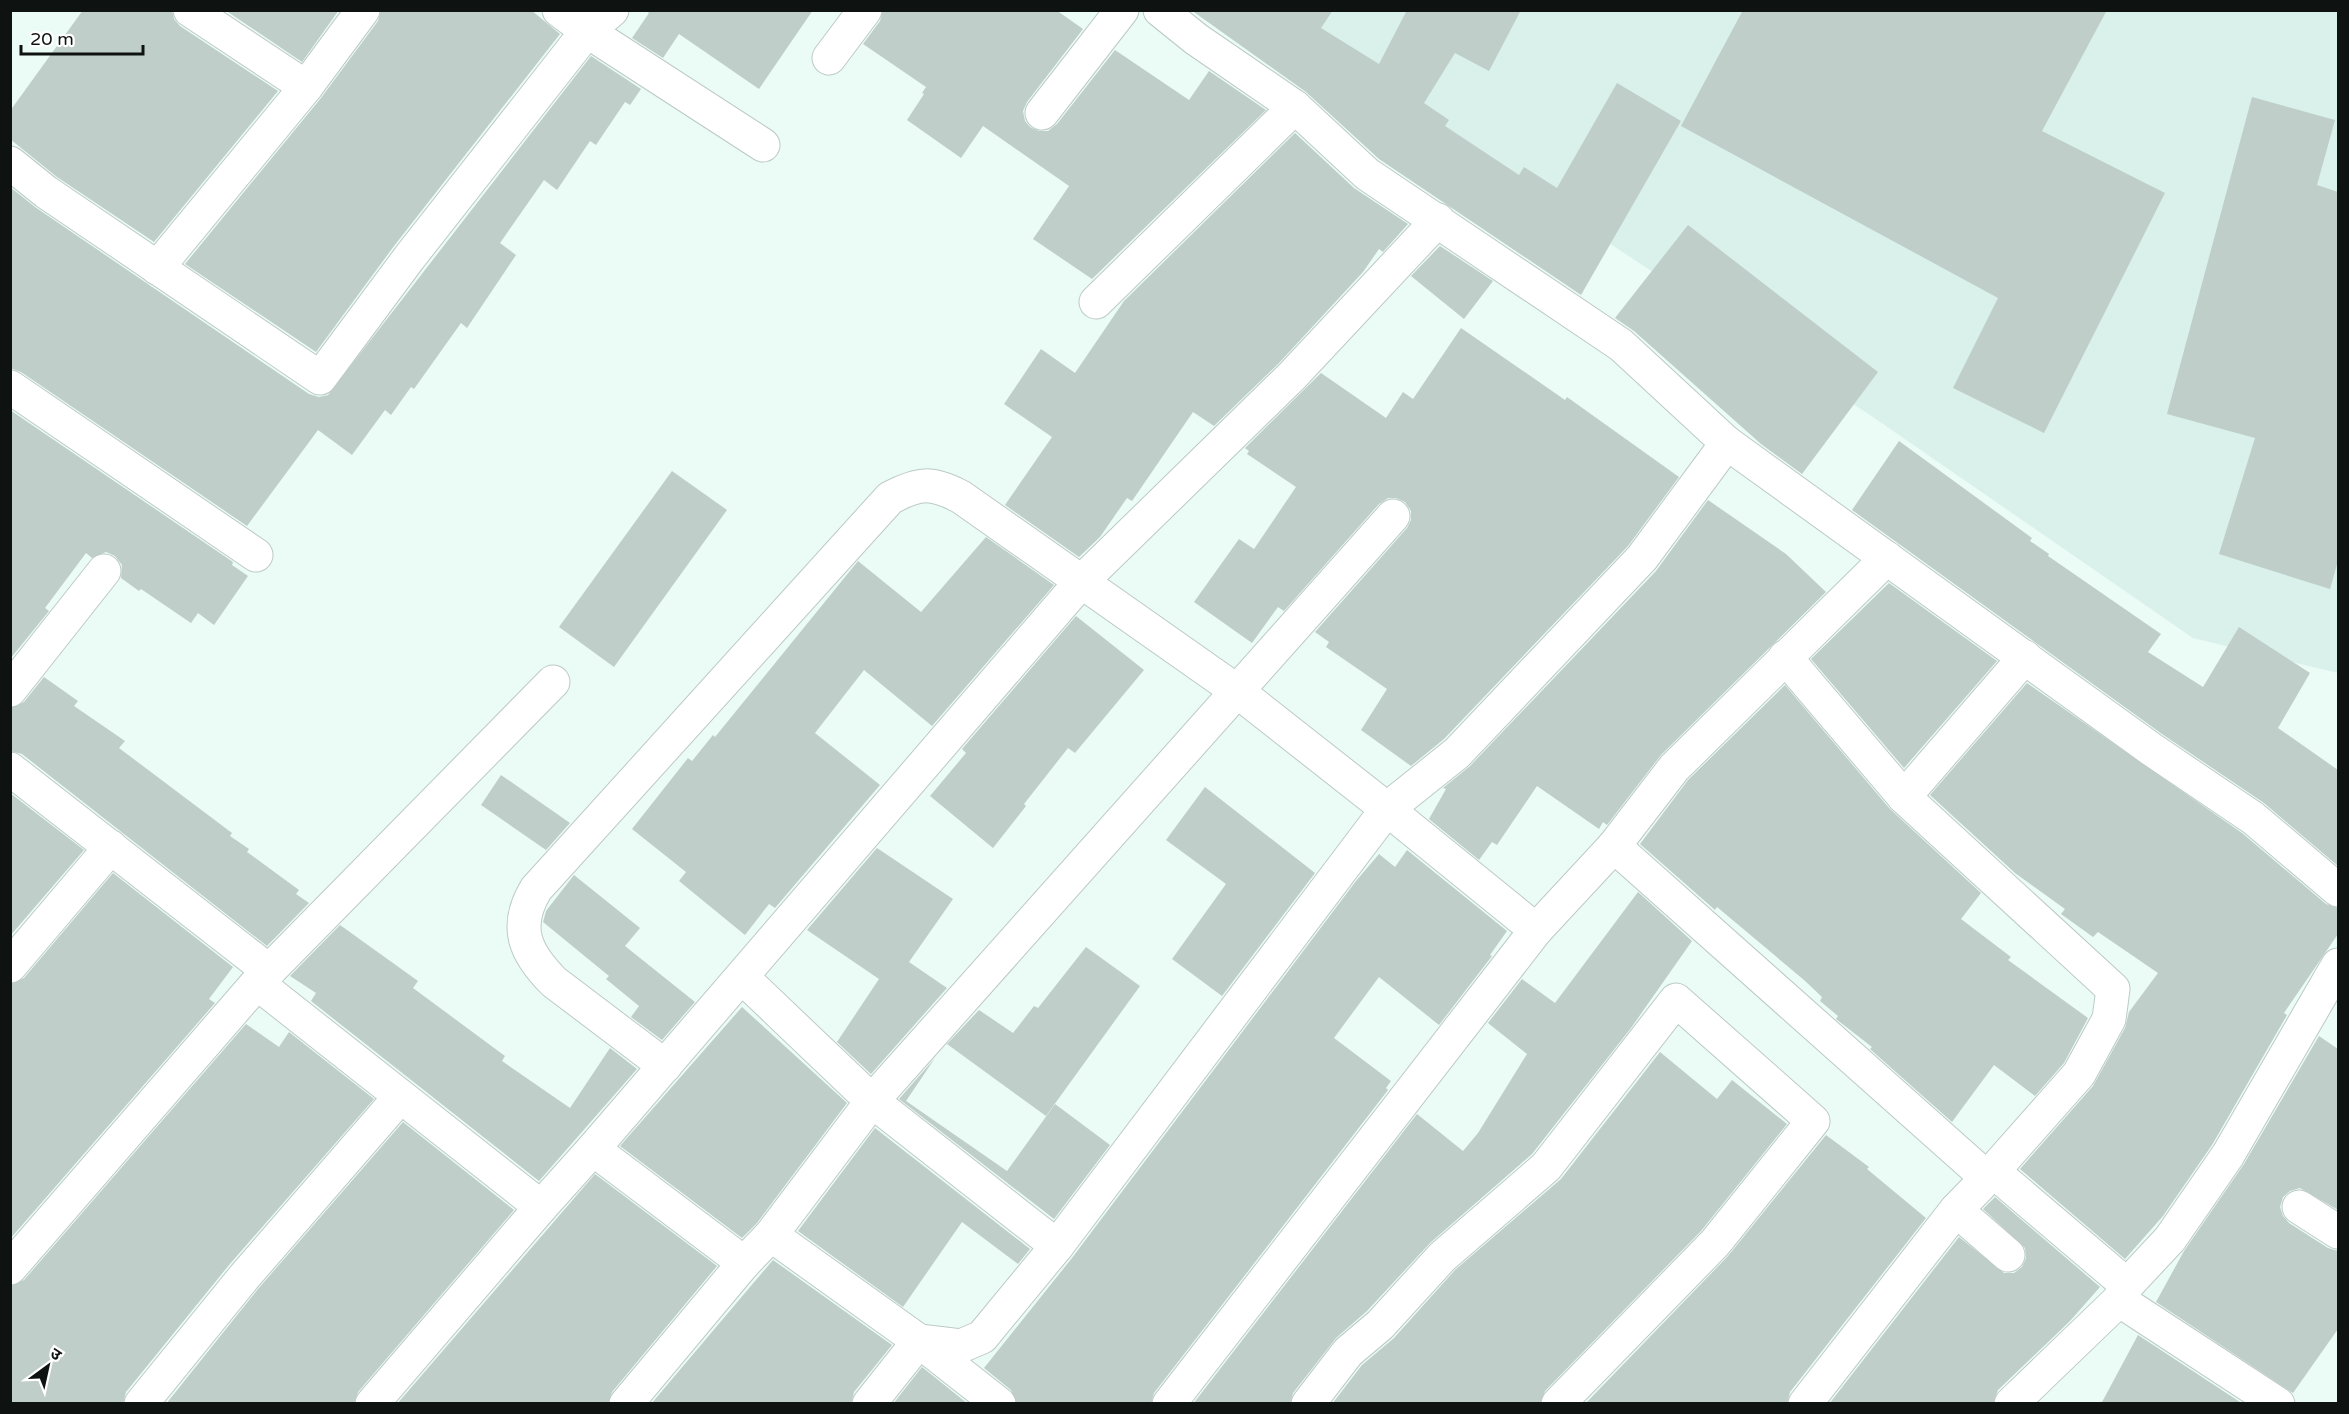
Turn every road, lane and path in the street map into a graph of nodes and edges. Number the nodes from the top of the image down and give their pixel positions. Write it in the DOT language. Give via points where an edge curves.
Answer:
graph roads {
  1 [pos="190,10"];
  2 [pos="363,10"];
  3 [pos="559,10"];
  4 [pos="612,10"];
  5 [pos="864,10"];
  6 [pos="1122,10"];
  7 [pos="1160,10"];
  8 [pos="587,31"];
  9 [pos="829,58"];
  10 [pos="306,87"];
  11 [pos="1295,107"];
  12 [pos="1042,113"];
  13 [pos="763,145"];
  14 [pos="10,163"];
  15 [pos="1438,220"];
  16 [pos="157,268"];
  17 [pos="1096,302"];
  18 [pos="10,387"];
  19 [pos="1726,443"];
  20 [pos="1393,516"];
  21 [pos="256,555"];
  22 [pos="1887,558"];
  23 [pos="104,571"];
  24 [pos="1080,583"];
  25 [pos="1785,657"];
  26 [pos="2025,657"];
  27 [pos="553,682"];
  28 [pos="10,690"];
  29 [pos="1237,691"];
  30 [pos="10,769"];
  31 [pos="1904,797"];
  32 [pos="1388,808"];
  33 [pos="1614,846"];
  34 [pos="111,847"];
  35 [pos="2338,890"];
  36 [pos="1536,930"];
  37 [pos="2338,964"];
  38 [pos="10,966"];
  39 [pos="263,977"];
  40 [pos="742,977"];
  41 [pos="665,1066"];
  42 [pos="400,1097"];
  43 [pos="872,1101"];
  44 [pos="593,1149"];
  45 [pos="1991,1175"];
  46 [pos="541,1208"];
  47 [pos="2299,1208"];
  48 [pos="1956,1210"];
  49 [pos="2338,1232"];
  50 [pos="771,1235"];
  51 [pos="1057,1246"];
  52 [pos="2008,1255"];
  53 [pos="744,1263"];
  54 [pos="10,1269"];
  55 [pos="2123,1293"];
  56 [pos="919,1341"];
  57 [pos="141,1404"];
  58 [pos="372,1404"];
  59 [pos="626,1404"];
  60 [pos="869,1404"];
  61 [pos="999,1404"];
  62 [pos="1169,1404"];
  63 [pos="1308,1404"];
  64 [pos="1558,1404"];
  65 [pos="1805,1404"];
  66 [pos="2011,1404"];
  67 [pos="2278,1404"];
  1 -- 10 [label="street"];
  2 -- 10 [label="street"];
  3 -- 8 [label="street"];
  4 -- 8 [label="street"];
  5 -- 9 [label="street"];
  6 -- 12 [label="street"];
  7 -- 11 [label="street"];
  8 -- 13 [label="street"];
  8 -- 16 [label="street" via="320,378"];
  10 -- 16 [label="street"];
  11 -- 15 [label="street" via="1367,174"];
  11 -- 17 [label="street"];
  14 -- 16 [label="street"];
  15 -- 19 [label="street" via="1621,345"];
  15 -- 24 [label="street" via="1293,376"];
  18 -- 21 [label="street"];
  19 -- 22 [label="street"];
  19 -- 32 [label="street" via="1642,558 1457,753"];
  20 -- 29 [label="street"];
  22 -- 25 [label="street"];
  22 -- 26 [label="street"];
  23 -- 28 [label="street"];
  24 -- 29 [label="street"];
  24 -- 40 [label="street"];
  24 -- 41 [label="street" via="944,488 919,485 890,498 536,889 526,905 523,932 538,966"];
  25 -- 31 [label="street"];
  25 -- 33 [label="street" via="1674,768"];
  26 -- 31 [label="street"];
  26 -- 35 [label="street" via="2253,818"];
  27 -- 39 [label="street"];
  29 -- 32 [label="street"];
  29 -- 43 [label="street"];
  30 -- 34 [label="street"];
  31 -- 45 [label="street" via="2113,988 2109,1019 2079,1074"];
  32 -- 36 [label="street"];
  32 -- 51 [label="street"];
  33 -- 36 [label="street"];
  33 -- 45 [label="street"];
  34 -- 38 [label="street"];
  34 -- 39 [label="street"];
  36 -- 62 [label="street"];
  37 -- 55 [label="street" via="2228,1155 2170,1239"];
  39 -- 42 [label="street"];
  39 -- 54 [label="street"];
  40 -- 41 [label="street"];
  40 -- 43 [label="street"];
  41 -- 44 [label="street"];
  42 -- 46 [label="street"];
  42 -- 57 [label="street" via="244,1277"];
  43 -- 50 [label="street"];
  43 -- 51 [label="street"];
  44 -- 46 [label="street"];
  44 -- 53 [label="street"];
  45 -- 48 [label="street"];
  45 -- 55 [label="street"];
  46 -- 58 [label="street"];
  47 -- 49 [label="street"];
  48 -- 52 [label="street"];
  48 -- 65 [label="street"];
  50 -- 53 [label="street"];
  50 -- 56 [label="street"];
  51 -- 56 [label="street" via="982,1337 961,1346"];
  53 -- 59 [label="street"];
  55 -- 66 [label="street"];
  55 -- 67 [label="street"];
  56 -- 60 [label="street"];
  56 -- 61 [label="street"];
  63 -- 64 [label="street" via="1348,1352 1380,1325 1442,1257 1546,1167 1676,1000 1813,1121 1715,1242"];
}
